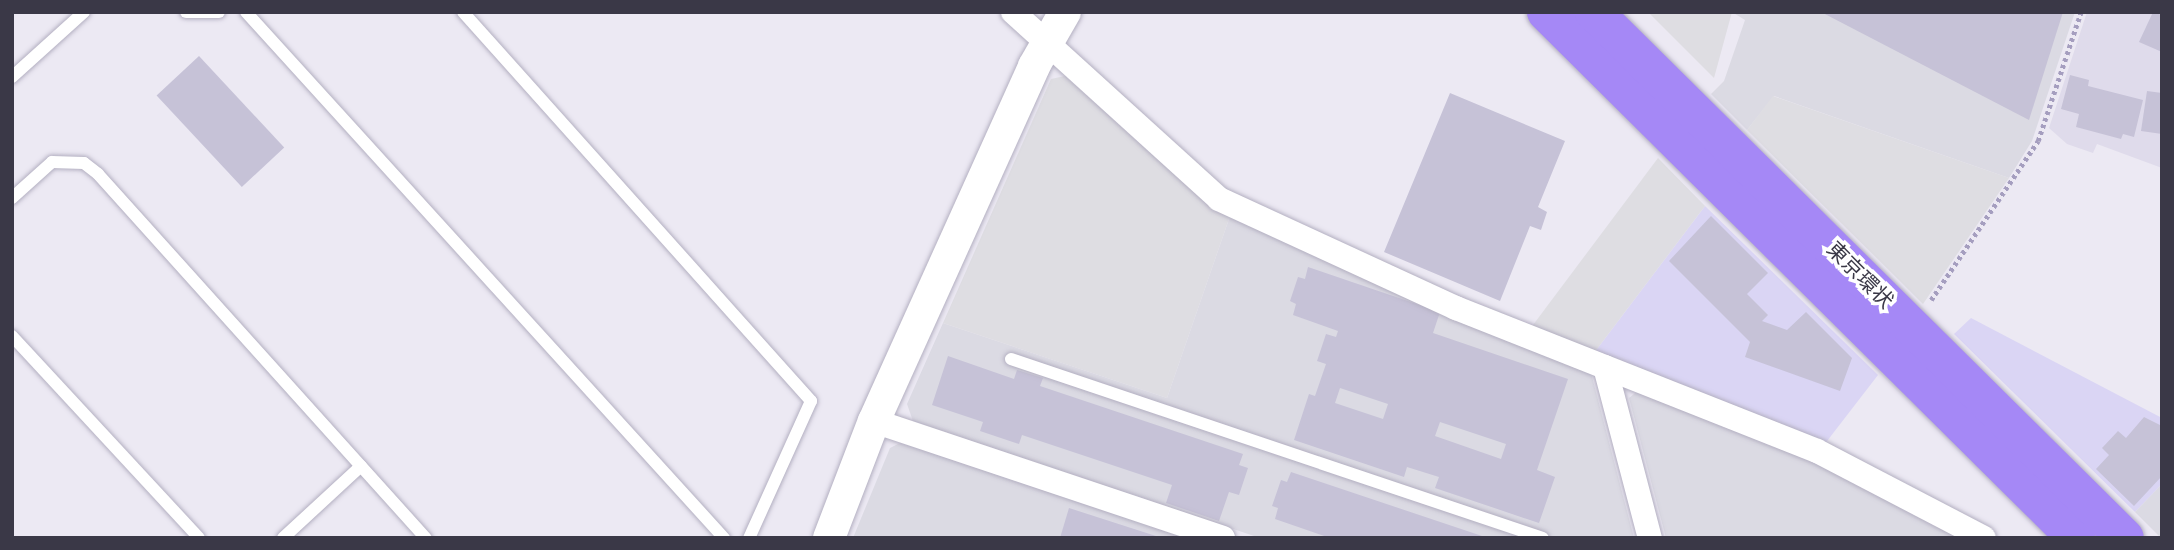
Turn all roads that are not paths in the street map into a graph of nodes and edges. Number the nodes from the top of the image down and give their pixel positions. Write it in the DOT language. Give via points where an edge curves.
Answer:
graph roads {
  1 [pos="84,12"];
  2 [pos="186,12"];
  3 [pos="219,12"];
  4 [pos="246,12"];
  5 [pos="463,12"];
  6 [pos="1013,12"];
  7 [pos="1065,12"];
  8 [pos="1546,12"];
  9 [pos="1594,12"];
  10 [pos="1046,46"];
  11 [pos="12,77"];
  12 [pos="12,198"];
  13 [pos="12,336"];
  14 [pos="1011,359"];
  15 [pos="1605,367"];
  16 [pos="874,421"];
  17 [pos="361,466"];
  18 [pos="199,538"];
  19 [pos="283,538"];
  20 [pos="426,538"];
  21 [pos="724,538"];
  22 [pos="749,538"];
  23 [pos="829,538"];
  24 [pos="1223,538"];
  25 [pos="1543,538"];
  26 [pos="1650,538"];
  27 [pos="1984,538"];
  28 [pos="2076,538"];
  29 [pos="2125,538"];
  1 -- 11 [label="lane"];
  2 -- 3 [label="lane"];
  4 -- 21 [label="lane"];
  5 -- 22 [label="lane" via="811,401"];
  6 -- 10 [label="street"];
  7 -- 10 [label="street"];
  8 -- 28 [label="highway, 東京環状"];
  9 -- 29 [label="highway, 東京環状"];
  10 -- 15 [label="street" via="1219,199 1456,308"];
  10 -- 16 [label="street"];
  12 -- 17 [label="lane" via="52,162 84,163"];
  13 -- 18 [label="lane"];
  14 -- 25 [label="lane"];
  15 -- 26 [label="street"];
  15 -- 27 [label="street" via="1817,451"];
  16 -- 23 [label="street"];
  16 -- 24 [label="street"];
  17 -- 19 [label="lane"];
  17 -- 20 [label="lane"];
}
